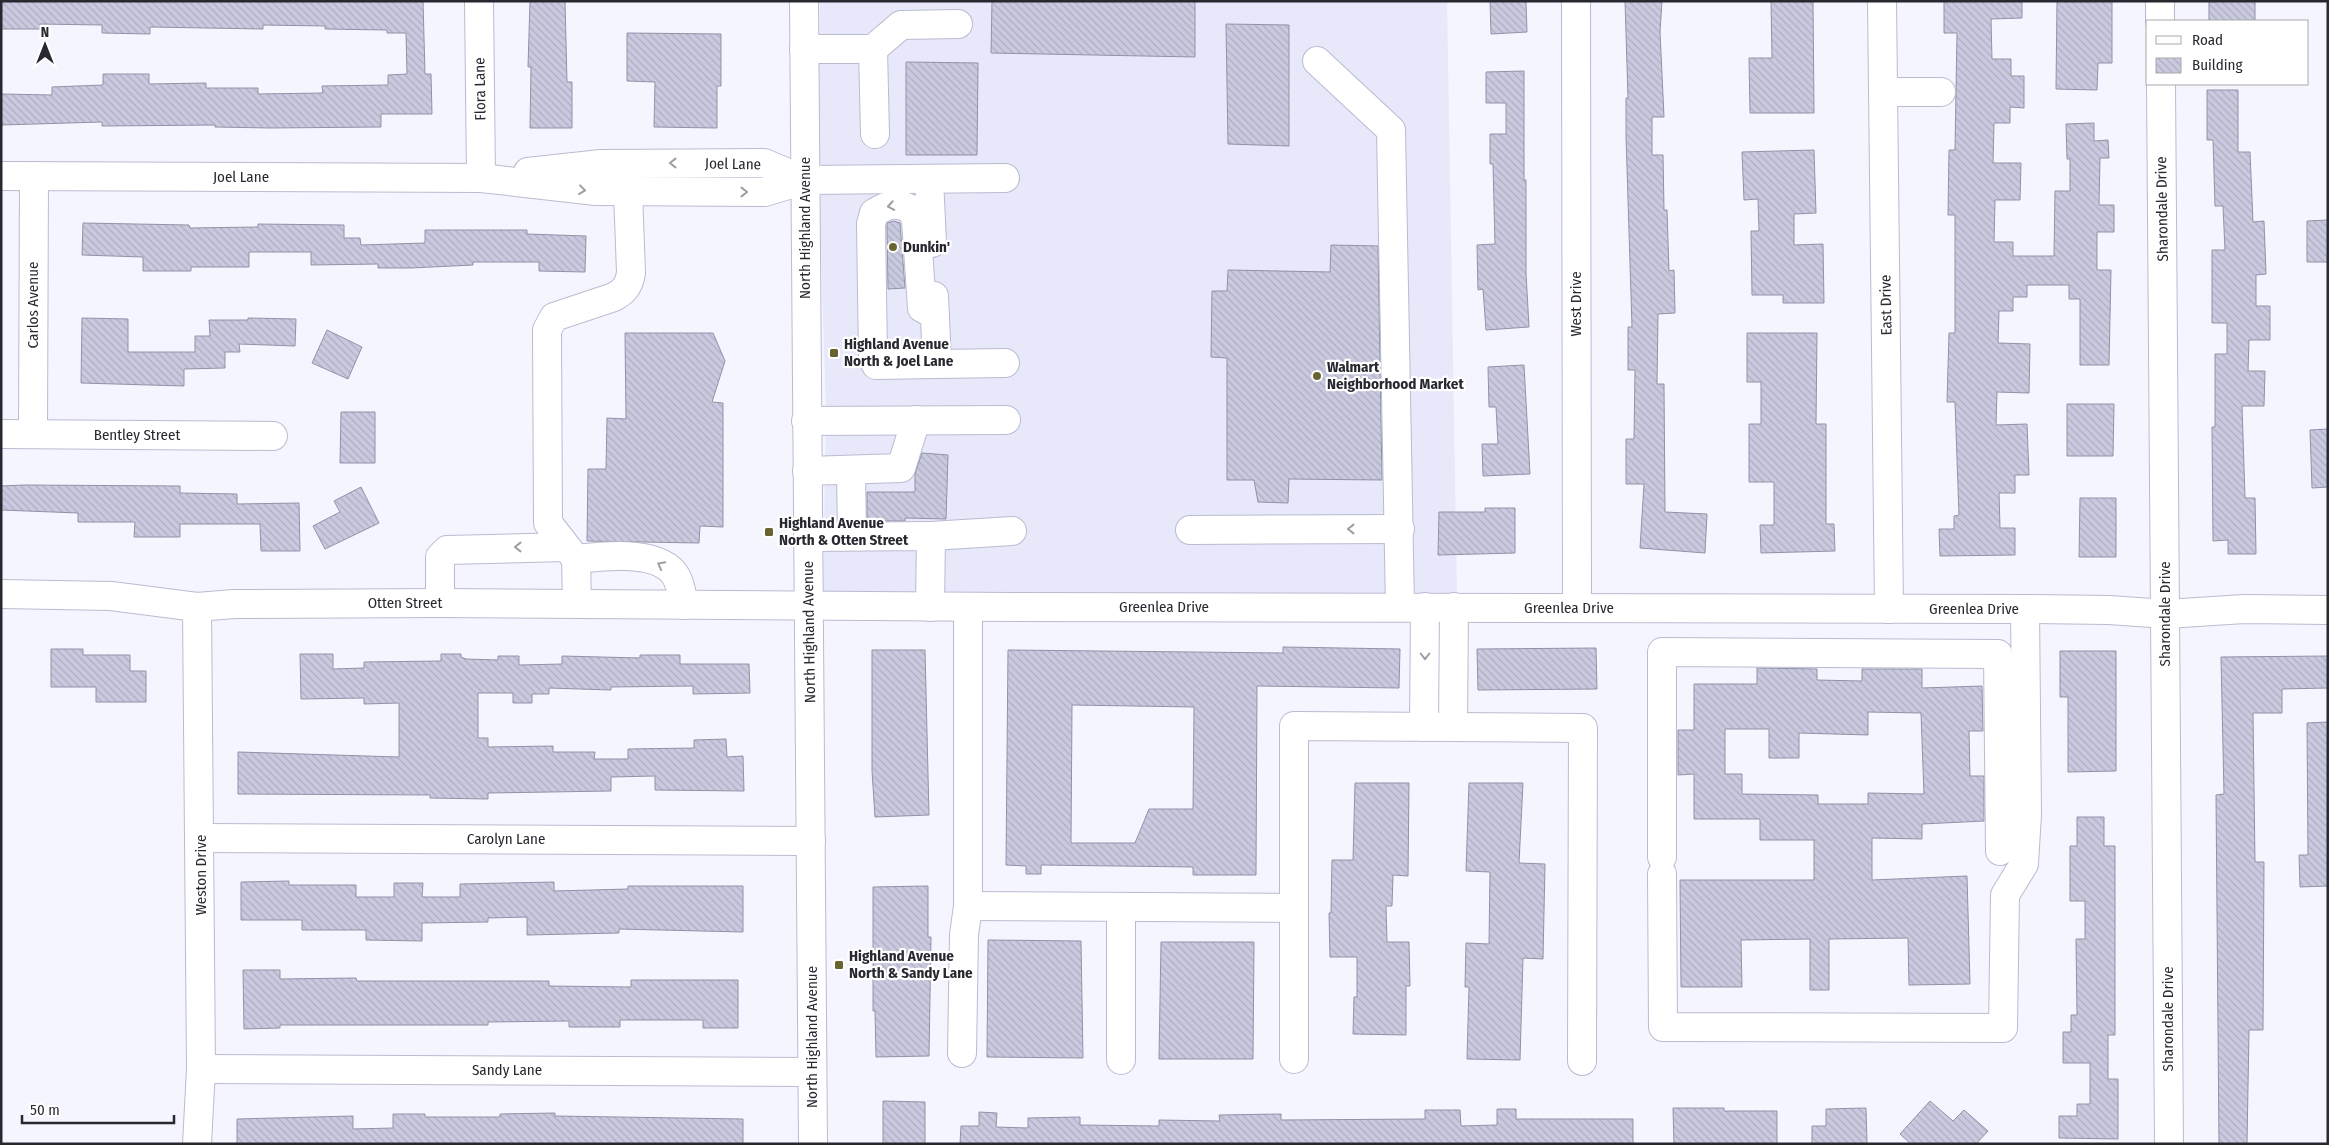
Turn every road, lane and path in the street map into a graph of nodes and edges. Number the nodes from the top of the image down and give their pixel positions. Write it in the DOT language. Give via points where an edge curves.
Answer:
graph roads {
  1 [pos="479,1"];
  2 [pos="804,1"];
  3 [pos="1576,1"];
  4 [pos="1882,1"];
  5 [pos="2160,1"];
  6 [pos="2160,20"];
  7 [pos="958,24"];
  8 [pos="804,49"];
  9 [pos="874,49"];
  10 [pos="1317,61"];
  11 [pos="2161,85"];
  12 [pos="1884,92"];
  13 [pos="1940,92"];
  14 [pos="875,134"];
  15 [pos="1,176"];
  16 [pos="34,176"];
  17 [pos="481,178"];
  18 [pos="929,178"];
  19 [pos="1005,178"];
  20 [pos="805,180"];
  21 [pos="628,191"];
  22 [pos="935,315"];
  23 [pos="1005,363"];
  24 [pos="937,364"];
  25 [pos="916,420"];
  26 [pos="1006,420"];
  27 [pos="806,421"];
  28 [pos="1,434"];
  29 [pos="33,434"];
  30 [pos="273,436"];
  31 [pos="851,470"];
  32 [pos="807,471"];
  33 [pos="1400,529"];
  34 [pos="1190,530"];
  35 [pos="1012,531"];
  36 [pos="852,536"];
  37 [pos="931,536"];
  38 [pos="808,537"];
  39 [pos="571,553"];
  40 [pos="1,594"];
  41 [pos="440,603"];
  42 [pos="577,604"];
  43 [pos="684,605"];
  44 [pos="810,606"];
  45 [pos="197,607"];
  46 [pos="930,607"];
  47 [pos="968,607"];
  48 [pos="1412,607"];
  49 [pos="1454,607"];
  50 [pos="1577,607"];
  51 [pos="1837,609"];
  52 [pos="1889,609"];
  53 [pos="2025,609"];
  54 [pos="2328,610"];
  55 [pos="2166,614"];
  56 [pos="1838,653"];
  57 [pos="1424,727"];
  58 [pos="1452,727"];
  59 [pos="200,838"];
  60 [pos="811,841"];
  61 [pos="2000,852"];
  62 [pos="968,906"];
  63 [pos="1121,907"];
  64 [pos="1294,908"];
  65 [pos="962,1053"];
  66 [pos="1121,1060"];
  67 [pos="1294,1060"];
  68 [pos="1582,1061"];
  69 [pos="201,1069"];
  70 [pos="812,1072"];
  71 [pos="197,1144"];
  72 [pos="813,1144"];
  73 [pos="2169,1144"];
  1 -- 17 [label="street, Flora Lane"];
  2 -- 8 [label="street, North Highland Avenue"];
  3 -- 50 [label="street, West Drive"];
  4 -- 12 [label="street, East Drive"];
  5 -- 6 [label="street"];
  7 -- 9 [label="street" via="901,25"];
  8 -- 9 [label="street"];
  8 -- 20 [label="street, North Highland Avenue"];
  9 -- 14 [label="street"];
  10 -- 33 [label="street" via="1391,130"];
  11 -- 55 [label="street, Sharondale Drive"];
  12 -- 13 [label="street"];
  12 -- 52 [label="street, East Drive"];
  15 -- 16 [label="street, Joel Lane"];
  16 -- 17 [label="street, Joel Lane"];
  16 -- 29 [label="street, Carlos Avenue"];
  20 -- 17 [label="street, Joel Lane, one-way" via="764,163 601,164"];
  17 -- 21 [label="street, Joel Lane, one-way" via="596,191"];
  18 -- 19 [label="street"];
  18 -- 20 [label="street"];
  18 -- 22 [label="street"];
  21 -- 20 [label="street, Joel Lane, one-way" via="765,192"];
  20 -- 27 [label="street, North Highland Avenue"];
  21 -- 39 [label="street" via="629,284 614,297 554,317 547,330 548,523"];
  22 -- 24 [label="street"];
  22 -- 24 [label="street, one-way" via="922,308 916,220 911,209 900,204 888,204 874,212 871,224 873,358 876,365"];
  23 -- 24 [label="street"];
  25 -- 26 [label="street"];
  25 -- 27 [label="street"];
  25 -- 31 [label="street" via="901,468"];
  27 -- 32 [label="street, North Highland Avenue"];
  28 -- 29 [label="street, Bentley Street"];
  29 -- 30 [label="street, Bentley Street"];
  31 -- 32 [label="street"];
  31 -- 36 [label="street"];
  32 -- 38 [label="street, North Highland Avenue"];
  33 -- 34 [label="street, one-way"];
  33 -- 48 [label="street"];
  35 -- 37 [label="street"];
  36 -- 37 [label="street"];
  36 -- 38 [label="street"];
  37 -- 46 [label="street"];
  38 -- 44 [label="street, North Highland Avenue"];
  39 -- 41 [label="street, one-way" via="447,550 440,557"];
  39 -- 42 [label="street"];
  43 -- 39 [label="street, one-way" via="678,580 664,565 646,557"];
  40 -- 45 [label="street, Otten Street" via="112,596"];
  41 -- 42 [label="street, Otten Street"];
  41 -- 45 [label="street, Otten Street"];
  42 -- 43 [label="street, Otten Street"];
  43 -- 44 [label="street, Otten Street"];
  44 -- 46 [label="street, Greenlea Drive"];
  44 -- 60 [label="street, North Highland Avenue"];
  45 -- 59 [label="street, Weston Drive"];
  46 -- 47 [label="street, Greenlea Drive"];
  47 -- 48 [label="street, Greenlea Drive"];
  47 -- 62 [label="street"];
  48 -- 49 [label="street, Greenlea Drive"];
  48 -- 57 [label="street, one-way"];
  49 -- 50 [label="street, Greenlea Drive"];
  49 -- 58 [label="street"];
  50 -- 51 [label="street, Greenlea Drive"];
  51 -- 52 [label="street, Greenlea Drive"];
  51 -- 56 [label="street"];
  52 -- 53 [label="street, Greenlea Drive"];
  53 -- 55 [label="street, Greenlea Drive"];
  53 -- 56 [label="street" via="2028,814 2024,864 2005,895 2003,1028 1663,1027 1662,652"];
  54 -- 55 [label="street, Greenlea Drive" via="2244,609"];
  55 -- 73 [label="street, Sharondale Drive"];
  56 -- 61 [label="street" via="1998,654"];
  57 -- 58 [label="street"];
  57 -- 64 [label="street" via="1294,726"];
  58 -- 68 [label="street" via="1582,728"];
  59 -- 60 [label="street, Carolyn Lane"];
  59 -- 69 [label="street, Weston Drive"];
  60 -- 70 [label="street, North Highland Avenue"];
  62 -- 63 [label="street"];
  62 -- 65 [label="street" via="964,935"];
  63 -- 64 [label="street"];
  63 -- 66 [label="street"];
  64 -- 67 [label="street"];
  69 -- 70 [label="street, Sandy Lane"];
  69 -- 71 [label="street, Weston Drive"];
  70 -- 72 [label="street, North Highland Avenue"];
}
